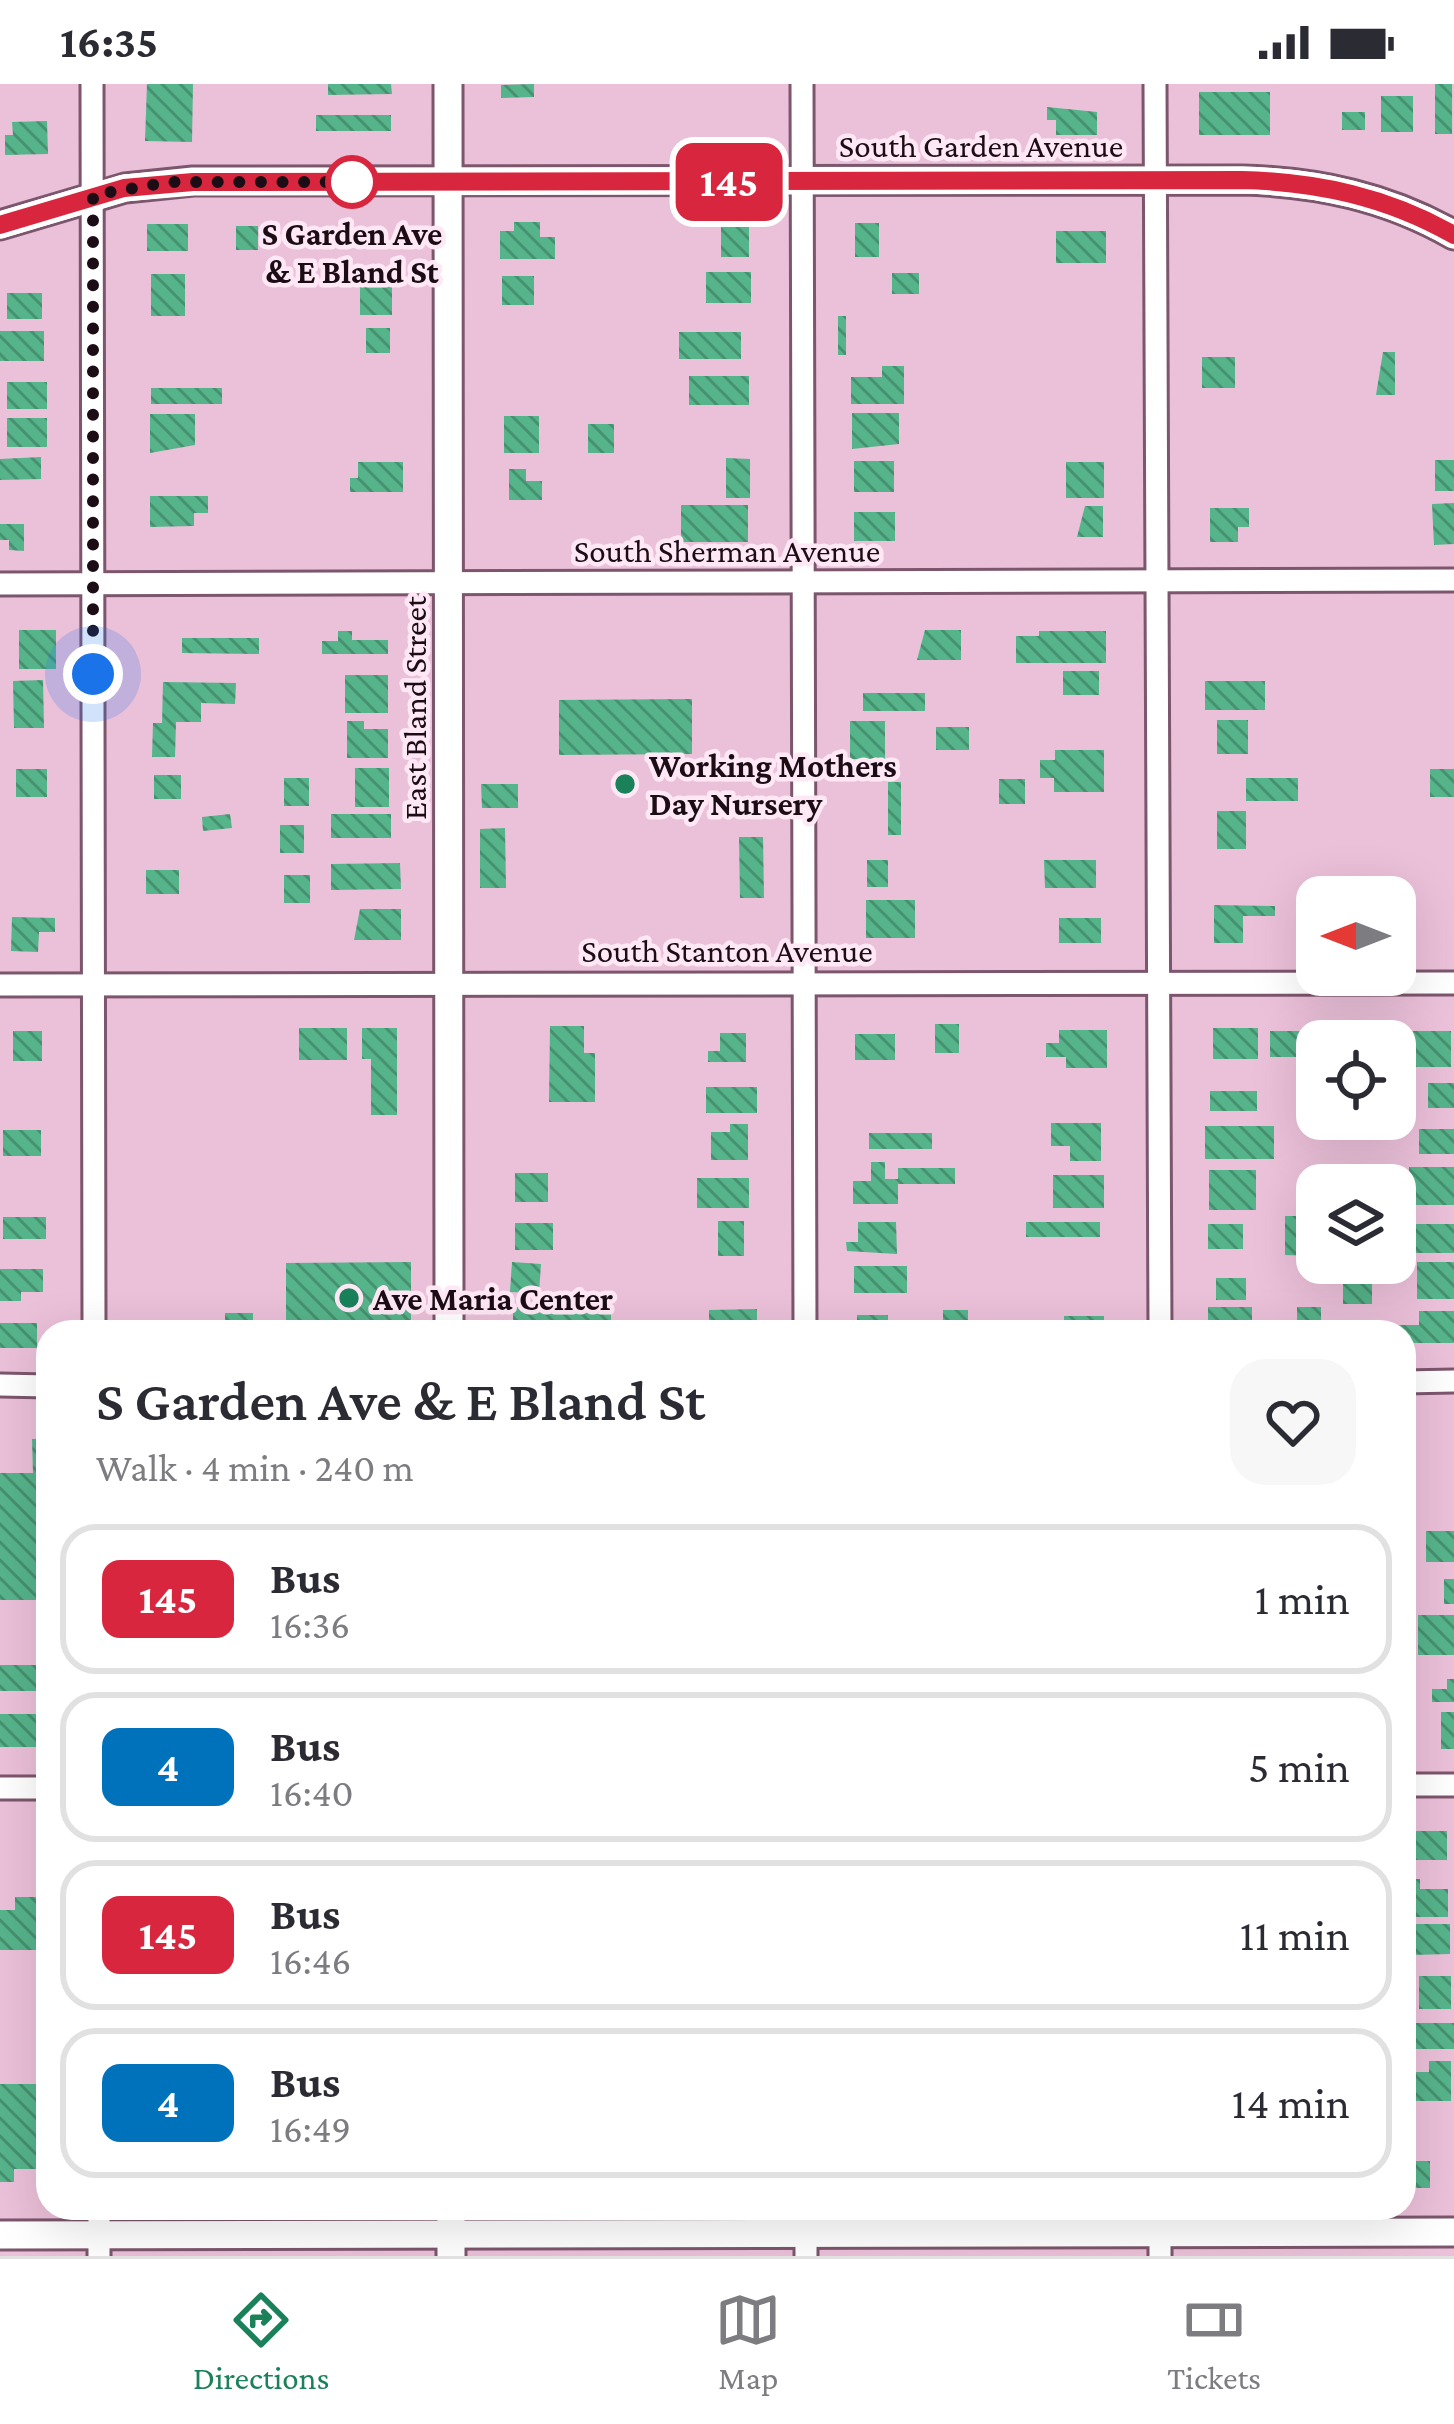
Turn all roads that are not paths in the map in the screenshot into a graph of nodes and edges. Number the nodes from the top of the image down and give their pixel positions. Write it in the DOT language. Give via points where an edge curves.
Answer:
graph roads {
  1 [pos="92,84"];
  2 [pos="448,84"];
  3 [pos="802,84"];
  4 [pos="1155,84"];
  5 [pos="1156,181"];
  6 [pos="448,182"];
  7 [pos="802,182"];
  8 [pos="93,195"];
  9 [pos="0,225"];
  10 [pos="1454,235"];
  11 [pos="1454,580"];
  12 [pos="802,581"];
  13 [pos="1159,582"];
  14 [pos="0,584"];
  15 [pos="451,584"];
  16 [pos="93,585"];
  17 [pos="804,982"];
  18 [pos="1159,983"];
  19 [pos="1454,983"];
  20 [pos="0,985"];
  21 [pos="449,985"];
  22 [pos="92,986"];
  23 [pos="94,1320"];
  24 [pos="449,1320"];
  25 [pos="805,1320"];
  26 [pos="1160,1320"];
  27 [pos="1416,1382"];
  28 [pos="1454,1382"];
  29 [pos="0,1385"];
  30 [pos="36,1386"];
  31 [pos="1416,1785"];
  32 [pos="1454,1785"];
  33 [pos="0,1788"];
  34 [pos="36,1788"];
  35 [pos="806,2232"];
  36 [pos="1160,2232"];
  37 [pos="1454,2232"];
  38 [pos="99,2233"];
  39 [pos="451,2233"];
  40 [pos="0,2235"];
  1 -- 8 [label="street"];
  2 -- 6 [label="street, East Bland Street"];
  3 -- 7 [label="street"];
  4 -- 5 [label="street"];
  5 -- 7 [label="street, South Garden Avenue"];
  5 -- 10 [label="street, South Garden Avenue" via="1311,184 1385,203"];
  5 -- 13 [label="street"];
  6 -- 7 [label="street, South Garden Avenue"];
  6 -- 8 [label="street, South Garden Avenue" via="193,182"];
  6 -- 15 [label="street, East Bland Street"];
  7 -- 12 [label="street"];
  8 -- 9 [label="street, South Garden Avenue"];
  8 -- 16 [label="street"];
  11 -- 13 [label="street, South Sherman Avenue"];
  12 -- 13 [label="street, South Sherman Avenue"];
  12 -- 15 [label="street, South Sherman Avenue"];
  12 -- 17 [label="street"];
  13 -- 18 [label="street"];
  14 -- 16 [label="street, South Sherman Avenue"];
  15 -- 16 [label="street, South Sherman Avenue"];
  15 -- 21 [label="street, East Bland Street"];
  16 -- 22 [label="street"];
  17 -- 18 [label="street, South Stanton Avenue"];
  17 -- 21 [label="street, South Stanton Avenue"];
  17 -- 25 [label="street"];
  18 -- 19 [label="street, South Stanton Avenue"];
  18 -- 26 [label="street"];
  20 -- 22 [label="street, South Stanton Avenue"];
  21 -- 22 [label="street, South Stanton Avenue"];
  21 -- 24 [label="street, East Bland Street"];
  22 -- 23 [label="street"];
  27 -- 28 [label="street"];
  29 -- 30 [label="street"];
  31 -- 32 [label="street"];
  33 -- 34 [label="street"];
  35 -- 36 [label="street"];
  35 -- 39 [label="street"];
  36 -- 37 [label="street"];
  38 -- 39 [label="street"];
  38 -- 40 [label="street"];
}
